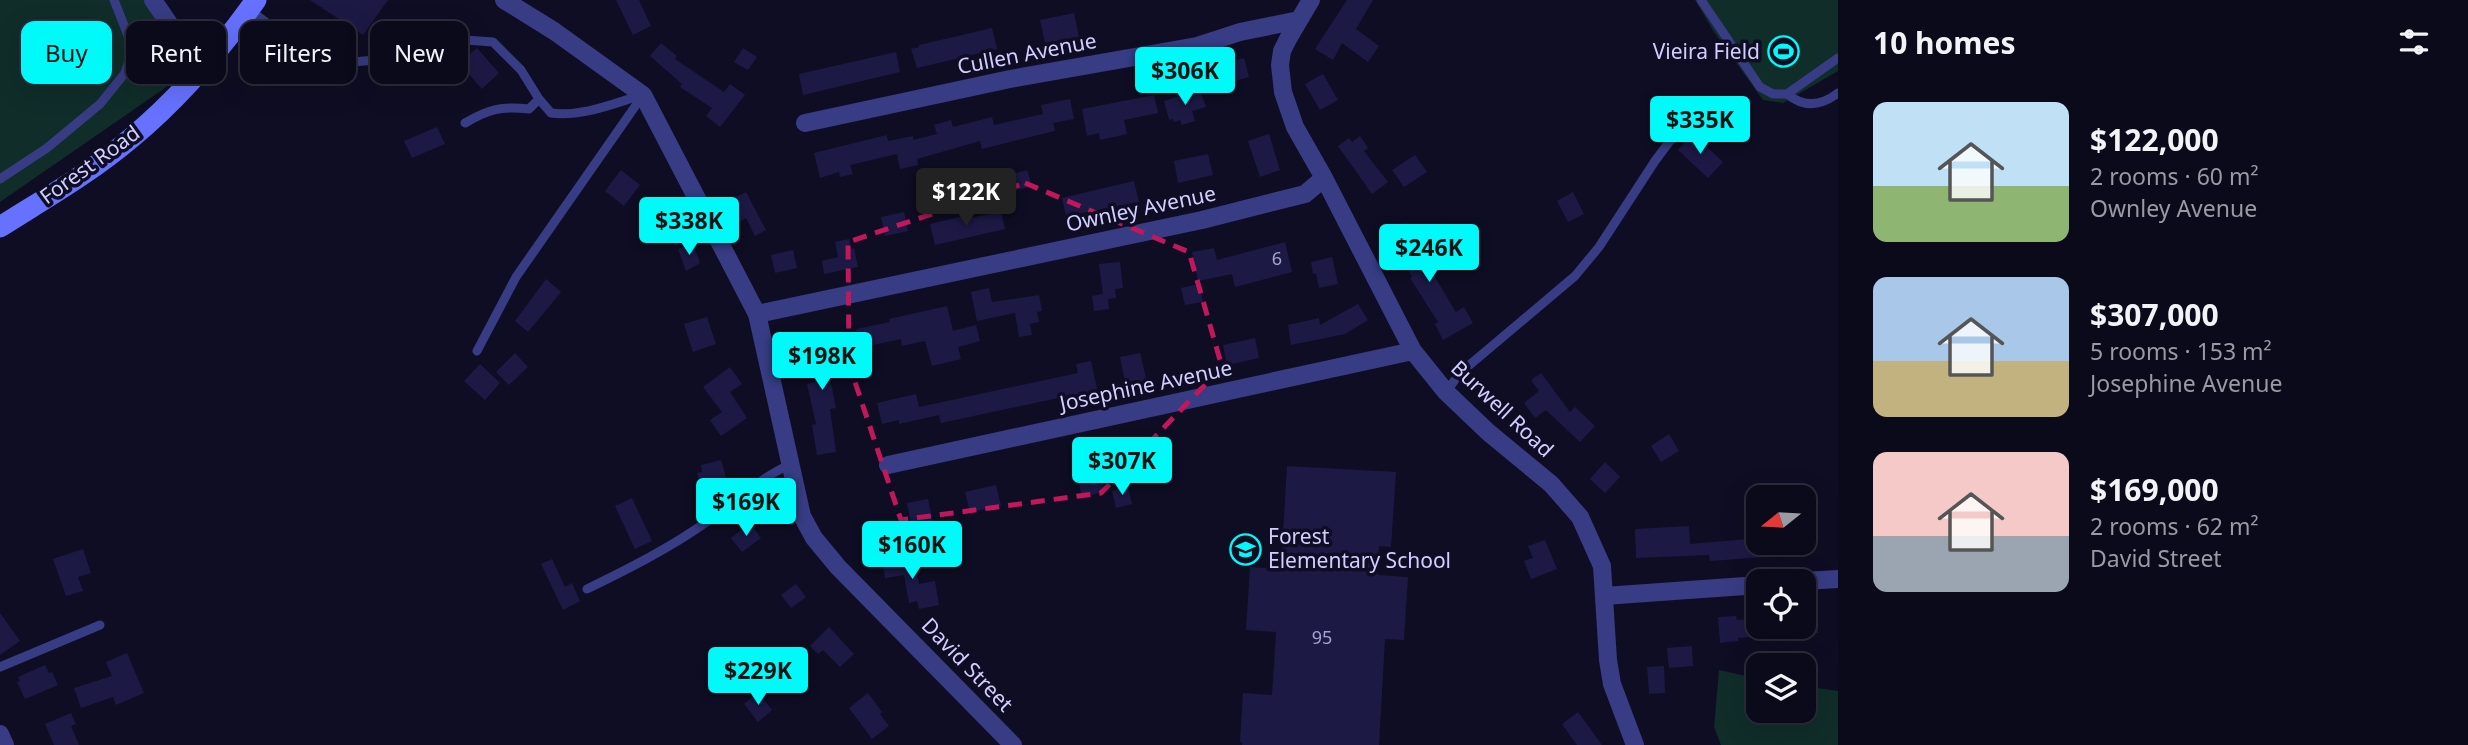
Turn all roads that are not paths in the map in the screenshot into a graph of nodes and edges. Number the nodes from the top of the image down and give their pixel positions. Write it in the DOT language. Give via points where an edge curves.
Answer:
graph roads {
  1 [pos="114,0"];
  2 [pos="153,0"];
  3 [pos="504,0"];
  4 [pos="1311,0"];
  5 [pos="1702,0"];
  6 [pos="253,5"];
  7 [pos="1299,20"];
  8 [pos="168,21"];
  9 [pos="226,39"];
  10 [pos="1838,58"];
  11 [pos="187,84"];
  12 [pos="1838,93"];
  13 [pos="643,94"];
  14 [pos="1787,94"];
  15 [pos="539,99"];
  16 [pos="465,123"];
  17 [pos="805,123"];
  18 [pos="1678,130"];
  19 [pos="1324,178"];
  20 [pos="0,179"];
  21 [pos="0,227"];
  22 [pos="757,314"];
  23 [pos="477,351"];
  24 [pos="1413,351"];
  25 [pos="1446,392"];
  26 [pos="789,465"];
  27 [pos="888,465"];
  28 [pos="1838,579"];
  29 [pos="1816,580"];
  30 [pos="1746,586"];
  31 [pos="587,589"];
  32 [pos="1604,596"];
  33 [pos="100,625"];
  34 [pos="0,667"];
  35 [pos="0,734"];
  36 [pos="5,745"];
  37 [pos="1013,745"];
  38 [pos="1635,745"];
  1 -- 20 [label="lane" via="133,48 125,73 100,104"];
  2 -- 8 [label="street"];
  3 -- 13 [label="street, David Street"];
  4 -- 7 [label="street, Burwell Road"];
  5 -- 14 [label="lane" via="1760,87 1773,94"];
  6 -- 9 [label="main road, Forest Road"];
  6 -- 15 [label="lane" via="271,26 353,62 397,58 465,40 493,42 521,70"];
  7 -- 17 [label="street, Cullen Avenue" via="1197,46 1010,79"];
  7 -- 19 [label="street, Burwell Road" via="1282,51 1281,81 1295,127"];
  10 -- 14 [label="lane"];
  11 -- 21 [label="main road, Forest Road" via="130,139"];
  12 -- 14 [label="lane" via="1812,106"];
  13 -- 15 [label="lane" via="568,115 551,113"];
  13 -- 22 [label="street, David Street"];
  13 -- 23 [label="lane" via="516,277"];
  15 -- 16 [label="lane" via="528,109 487,110"];
  18 -- 25 [label="lane" via="1575,276 1460,373"];
  19 -- 22 [label="street, Ownley Avenue" via="1305,194 1202,220"];
  19 -- 24 [label="street, Burwell Road"];
  22 -- 26 [label="street, David Street"];
  24 -- 25 [label="street, Burwell Road"];
  24 -- 27 [label="street, Josephine Avenue"];
  25 -- 32 [label="street, Burwell Road" via="1551,484 1580,517 1602,566"];
  26 -- 31 [label="lane" via="691,533"];
  26 -- 37 [label="street, David Street" via="802,516 814,538"];
  28 -- 29 [label="street"];
  30 -- 32 [label="street"];
  32 -- 38 [label="street, Burwell Road" via="1612,684"];
  33 -- 34 [label="lane"];
  35 -- 36 [label="street"];
}
